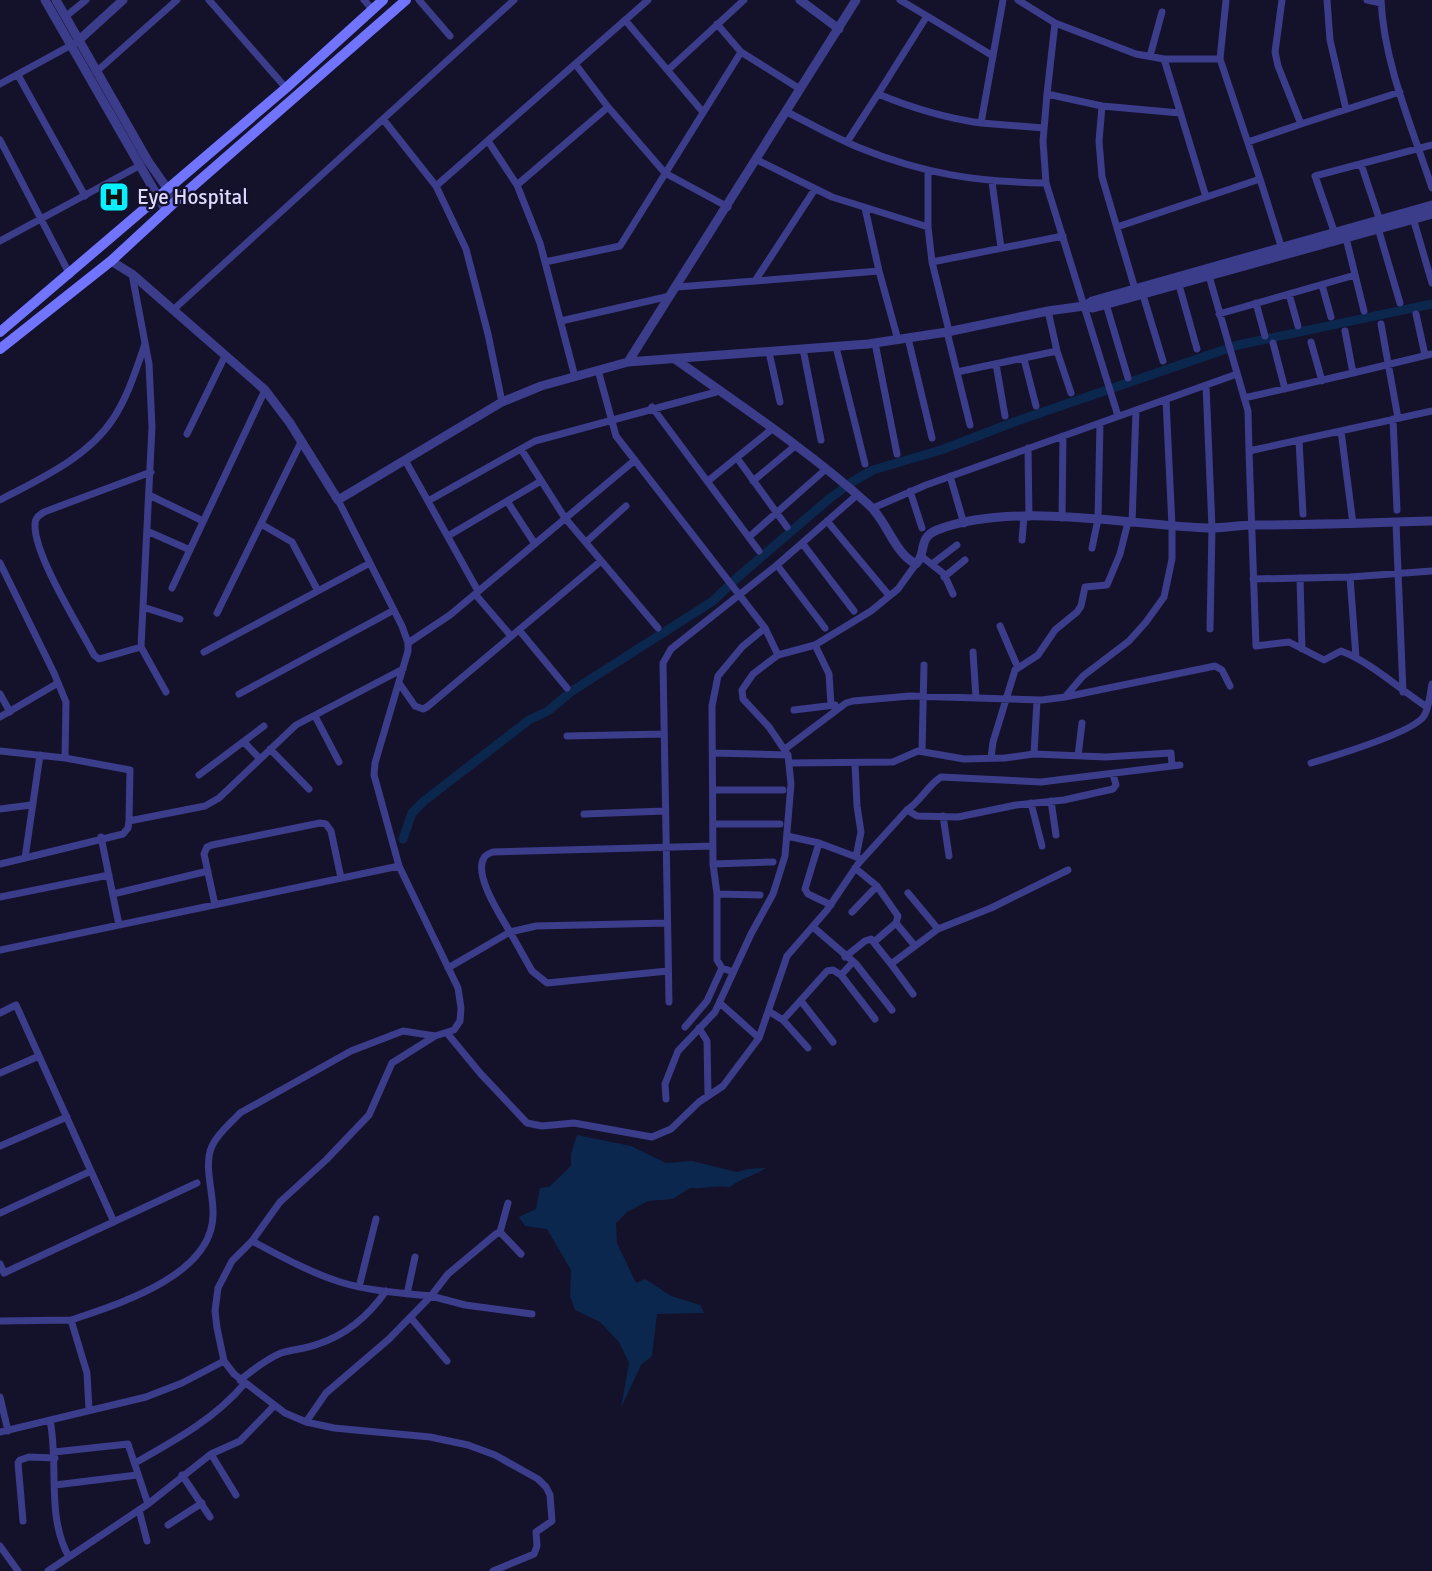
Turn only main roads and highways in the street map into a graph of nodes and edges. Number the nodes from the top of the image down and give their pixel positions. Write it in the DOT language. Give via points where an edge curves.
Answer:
graph roads {
  1 [pos="383,0"];
  2 [pos="406,0"];
  3 [pos="0,332"];
  4 [pos="0,349"];
  1 -- 3 [label="main road"];
  2 -- 4 [label="main road" via="111,261"];
}
